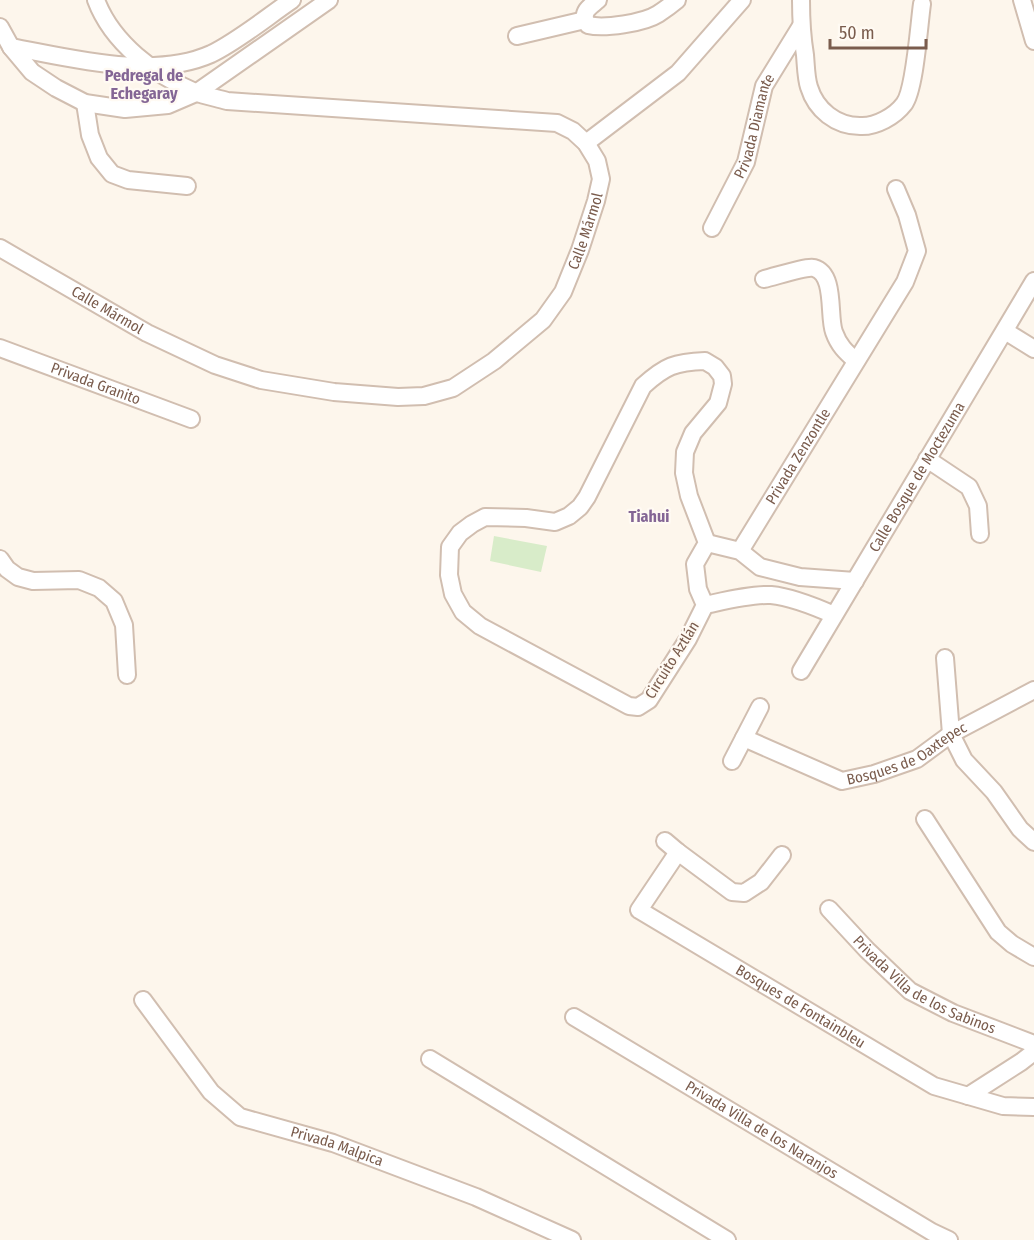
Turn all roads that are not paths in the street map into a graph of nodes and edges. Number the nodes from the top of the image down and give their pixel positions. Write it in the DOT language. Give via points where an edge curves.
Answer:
graph roads {
  1 [pos="96,0"];
  2 [pos="291,0"];
  3 [pos="329,0"];
  4 [pos="598,0"];
  5 [pos="677,0"];
  6 [pos="742,0"];
  7 [pos="801,0"];
  8 [pos="1022,0"];
  9 [pos="922,4"];
  10 [pos="585,21"];
  11 [pos="801,26"];
  12 [pos="0,27"];
  13 [pos="517,36"];
  14 [pos="1034,41"];
  15 [pos="11,46"];
  16 [pos="148,66"];
  17 [pos="196,93"];
  18 [pos="85,104"];
  19 [pos="586,143"];
  20 [pos="187,186"];
  21 [pos="896,189"];
  22 [pos="712,228"];
  23 [pos="0,248"];
  24 [pos="764,279"];
  25 [pos="1034,281"];
  26 [pos="1005,332"];
  27 [pos="0,348"];
  28 [pos="1034,349"];
  29 [pos="856,362"];
  30 [pos="191,419"];
  31 [pos="927,459"];
  32 [pos="980,534"];
  33 [pos="707,543"];
  34 [pos="740,551"];
  35 [pos="0,559"];
  36 [pos="855,581"];
  37 [pos="705,605"];
  38 [pos="834,615"];
  39 [pos="945,658"];
  40 [pos="801,671"];
  41 [pos="127,675"];
  42 [pos="1034,690"];
  43 [pos="760,707"];
  44 [pos="951,734"];
  45 [pos="744,738"];
  46 [pos="732,761"];
  47 [pos="924,819"];
  48 [pos="665,841"];
  49 [pos="1034,842"];
  50 [pos="678,852"];
  51 [pos="782,855"];
  52 [pos="829,909"];
  53 [pos="1034,957"];
  54 [pos="143,1000"];
  55 [pos="574,1017"];
  56 [pos="1034,1044"];
  57 [pos="1034,1052"];
  58 [pos="430,1059"];
  59 [pos="968,1096"];
  60 [pos="1034,1107"];
  61 [pos="572,1240"];
  62 [pos="727,1240"];
  63 [pos="949,1240"];
  1 -- 16 [label="street" via="119,38"];
  2 -- 16 [label="street" via="209,55"];
  3 -- 17 [label="street"];
  4 -- 10 [label="street" via="587,9"];
  5 -- 10 [label="street" via="642,21 602,27"];
  6 -- 19 [label="street" via="678,73"];
  7 -- 11 [label="street"];
  8 -- 14 [label="street"];
  9 -- 11 [label="street" via="911,89 905,104 877,124 862,127 834,120 814,99 808,86"];
  10 -- 13 [label="street"];
  11 -- 22 [label="street, Privada Diamante" via="764,86 746,162"];
  12 -- 15 [label="street"];
  15 -- 16 [label="street" via="116,65"];
  15 -- 18 [label="street" via="33,72"];
  16 -- 17 [label="street, Calle Mármol"];
  17 -- 18 [label="street" via="168,105 125,109"];
  17 -- 19 [label="street, Calle Mármol" via="227,100 558,123"];
  18 -- 20 [label="street" via="90,135 99,158 112,174 128,180"];
  19 -- 23 [label="street, Calle Mármol" via="601,179 563,292 543,320 494,361 453,388 424,396 334,392 261,380 215,365 147,333"];
  21 -- 29 [label="street, Privada Zenzontle" via="917,251 905,282"];
  24 -- 29 [label="street" via="814,268 824,275 833,331 842,349"];
  25 -- 26 [label="street, Calle Bosque de Moctezuma"];
  26 -- 28 [label="street"];
  26 -- 31 [label="street, Calle Bosque de Moctezuma"];
  27 -- 30 [label="street, Privada Granito"];
  29 -- 34 [label="street, Privada Zenzontle"];
  31 -- 32 [label="street" via="969,487 978,507"];
  31 -- 36 [label="street, Calle Bosque de Moctezuma"];
  33 -- 34 [label="street"];
  33 -- 37 [label="street, Circuito Aztlán" via="696,564 698,589"];
  33 -- 37 [label="street, Circuito Aztlán" via="689,496 685,452 693,433 718,404 723,384 715,367 705,361 686,362 669,366 643,386 580,507 555,522 485,518 472,524 450,547 449,575 463,612 480,626 629,706 638,707 649,700"];
  34 -- 36 [label="street" via="760,567 800,578"];
  35 -- 41 [label="street" via="18,577 33,581 79,580 99,588 114,601 124,625"];
  36 -- 38 [label="street, Calle Bosque de Moctezuma"];
  37 -- 38 [label="street" via="771,595 807,603"];
  38 -- 40 [label="street, Calle Bosque de Moctezuma"];
  39 -- 44 [label="street"];
  42 -- 44 [label="street, Bosques de Oaxtepec"];
  43 -- 45 [label="street"];
  44 -- 45 [label="street, Bosques de Oaxtepec" via="917,759 842,781"];
  44 -- 49 [label="street" via="964,759"];
  45 -- 46 [label="street"];
  47 -- 53 [label="street" via="998,932"];
  48 -- 50 [label="street"];
  50 -- 51 [label="street" via="732,892 744,893 761,882"];
  50 -- 59 [label="street, Bosques de Fontainbleu" via="639,910 934,1086"];
  52 -- 56 [label="street, Privada Villa de los Sabinos" via="910,991"];
  54 -- 61 [label="street, Privada Malpica" via="211,1092 240,1117 333,1143 476,1197"];
  55 -- 63 [label="street, Privada Villa de los Naranjos"];
  57 -- 59 [label="street"];
  58 -- 62 [label="street"];
  59 -- 60 [label="street, Bosques de Fontainbleu" via="1003,1106"];
}
